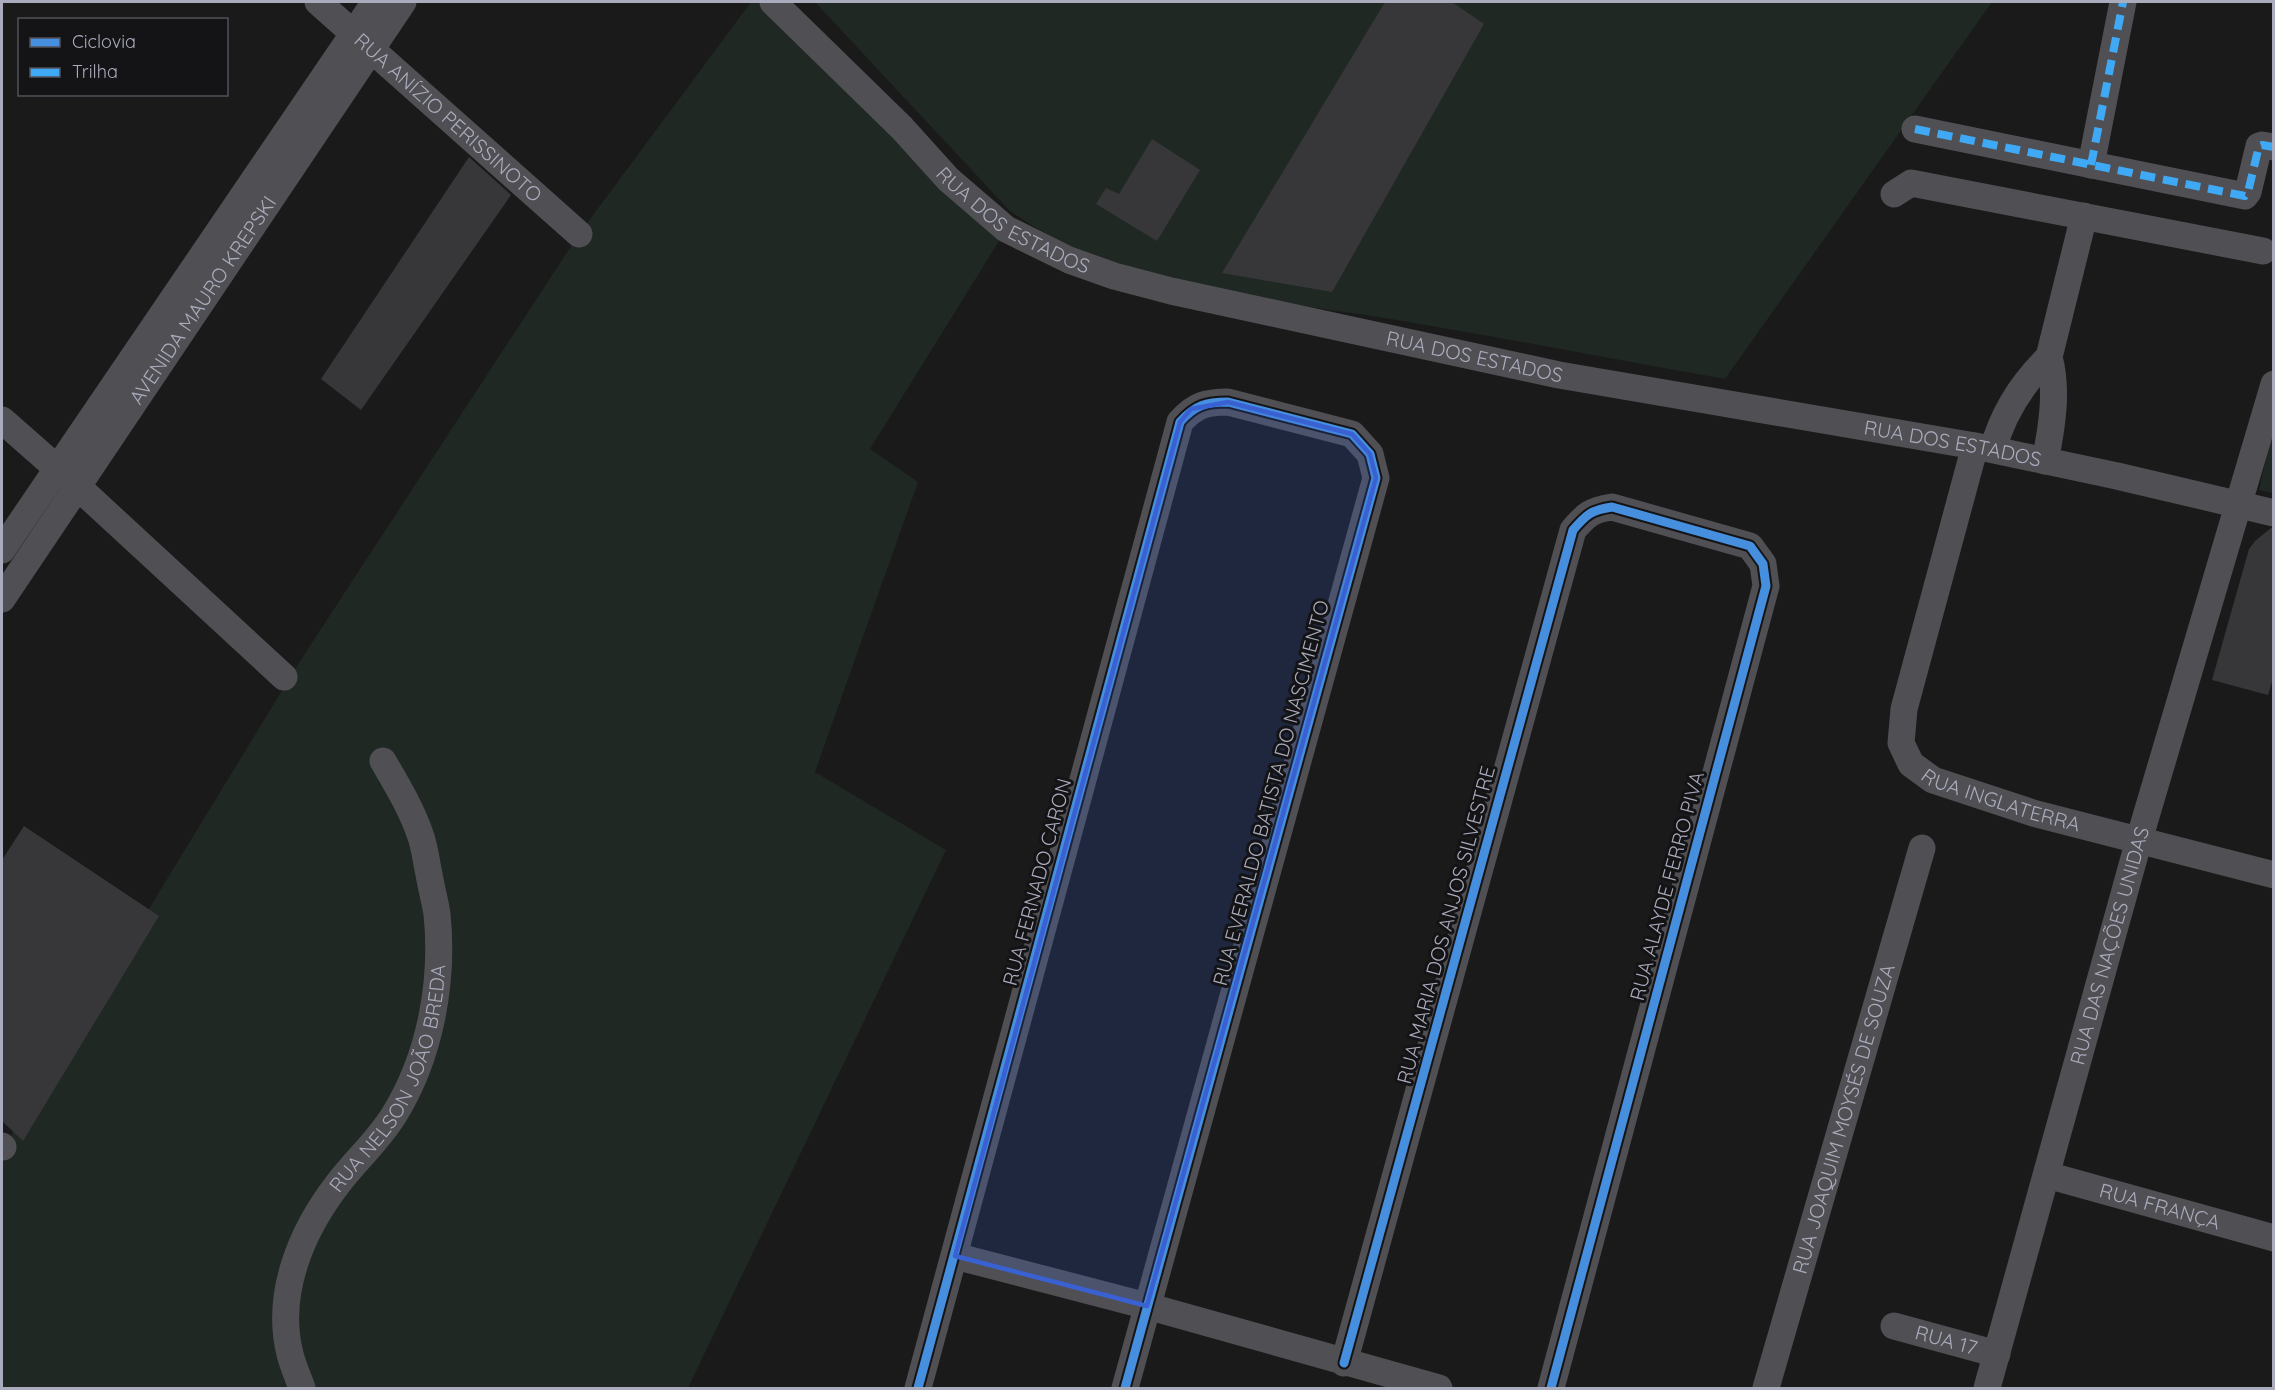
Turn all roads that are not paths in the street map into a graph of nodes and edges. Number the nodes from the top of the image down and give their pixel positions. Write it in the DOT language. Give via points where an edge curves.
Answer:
graph roads {
  1 [pos="318,2"];
  2 [pos="375,2"];
  3 [pos="404,2"];
  4 [pos="773,2"];
  5 [pos="2123,2"];
  6 [pos="363,41"];
  7 [pos="1915,129"];
  8 [pos="2274,147"];
  9 [pos="2091,165"];
  10 [pos="1894,194"];
  11 [pos="2084,216"];
  12 [pos="579,234"];
  13 [pos="2263,251"];
  14 [pos="2049,357"];
  15 [pos="2274,384"];
  16 [pos="1211,402"];
  17 [pos="2,420"];
  18 [pos="1984,447"];
  19 [pos="2045,460"];
  20 [pos="57,468"];
  21 [pos="77,486"];
  22 [pos="2238,504"];
  23 [pos="1600,509"];
  24 [pos="2274,513"];
  25 [pos="2,550"];
  26 [pos="2,599"];
  27 [pos="284,677"];
  28 [pos="383,761"];
  29 [pos="2139,840"];
  30 [pos="1922,848"];
  31 [pos="2274,875"];
  32 [pos="2047,1175"];
  33 [pos="2274,1238"];
  34 [pos="955,1256"];
  35 [pos="1148,1306"];
  36 [pos="1894,1326"];
  37 [pos="1997,1354"];
  38 [pos="1344,1363"];
  39 [pos="302,1389"];
  40 [pos="918,1389"];
  41 [pos="1125,1389"];
  42 [pos="1439,1389"];
  43 [pos="1551,1389"];
  44 [pos="1766,1389"];
  45 [pos="1987,1389"];
  1 -- 6 [label="street, RUA ANÍZIO PERISSINOTO"];
  2 -- 6 [label="street, AVENIDA MAURO KREPSKI"];
  3 -- 6 [label="street, AVENIDA MAURO KREPSKI"];
  4 -- 18 [label="street, RUA DOS ESTADOS" via="902,128 948,179 1006,229 1069,260 1171,291 1559,375"];
  5 -- 9 [label="street"];
  6 -- 12 [label="street, RUA ANÍZIO PERISSINOTO"];
  6 -- 20 [label="street, AVENIDA MAURO KREPSKI"];
  6 -- 21 [label="street, AVENIDA MAURO KREPSKI"];
  7 -- 9 [label="street"];
  8 -- 9 [label="street" via="2259,146 2245,195"];
  10 -- 11 [label="street" via="1911,183"];
  11 -- 13 [label="street"];
  11 -- 14 [label="street"];
  14 -- 18 [label="street, RUA INGLATERRA" via="2018,392"];
  14 -- 19 [label="street" via="2053,372 2052,429"];
  15 -- 22 [label="street, RUA DAS NAÇÕES UNIDAS"];
  16 -- 34 [label="street, RUA FERNADO CARON" via="1191,409 1180,422"];
  16 -- 35 [label="street, RUA EVERALDO BATISTA DO NASCIMENTO" via="1228,402 1352,434 1370,454 1376,478"];
  17 -- 20 [label="street"];
  18 -- 19 [label="street, RUA DOS ESTADOS"];
  18 -- 29 [label="street, RUA INGLATERRA" via="1904,709 1901,744 1911,764 1933,780 2033,813"];
  19 -- 22 [label="street, RUA DOS ESTADOS"];
  20 -- 21 [label="street"];
  20 -- 25 [label="street, AVENIDA MAURO KREPSKI"];
  21 -- 26 [label="street, AVENIDA MAURO KREPSKI"];
  21 -- 27 [label="street"];
  22 -- 24 [label="street, RUA DOS ESTADOS"];
  22 -- 29 [label="street, RUA DAS NAÇÕES UNIDAS"];
  23 -- 38 [label="street, RUA MARIA DOS ANJOS SILVESTRE" via="1586,515 1573,530"];
  23 -- 43 [label="street, RUA ALAYDE FERRO PIVA" via="1612,507 1750,546 1763,564 1766,586"];
  28 -- 39 [label="street, RUA NELSON JOÃO BREDA" via="421,835 437,914 437,982 430,1028 395,1113 322,1204 298,1252 286,1306 286,1330"];
  29 -- 31 [label="street, RUA INGLATERRA"];
  29 -- 32 [label="street, RUA DAS NAÇÕES UNIDAS"];
  30 -- 44 [label="street, RUA JOAQUIM MOYSÉS DE SOUZA"];
  32 -- 33 [label="street, RUA FRANÇA"];
  32 -- 37 [label="street, RUA DAS NAÇÕES UNIDAS"];
  34 -- 35 [label="street"];
  34 -- 40 [label="street, RUA FERNADO CARON"];
  35 -- 38 [label="street"];
  35 -- 41 [label="street, RUA EVERALDO BATISTA DO NASCIMENTO"];
  36 -- 37 [label="street, RUA 17"];
  37 -- 45 [label="street, RUA DAS NAÇÕES UNIDAS"];
  38 -- 42 [label="street"];
}
